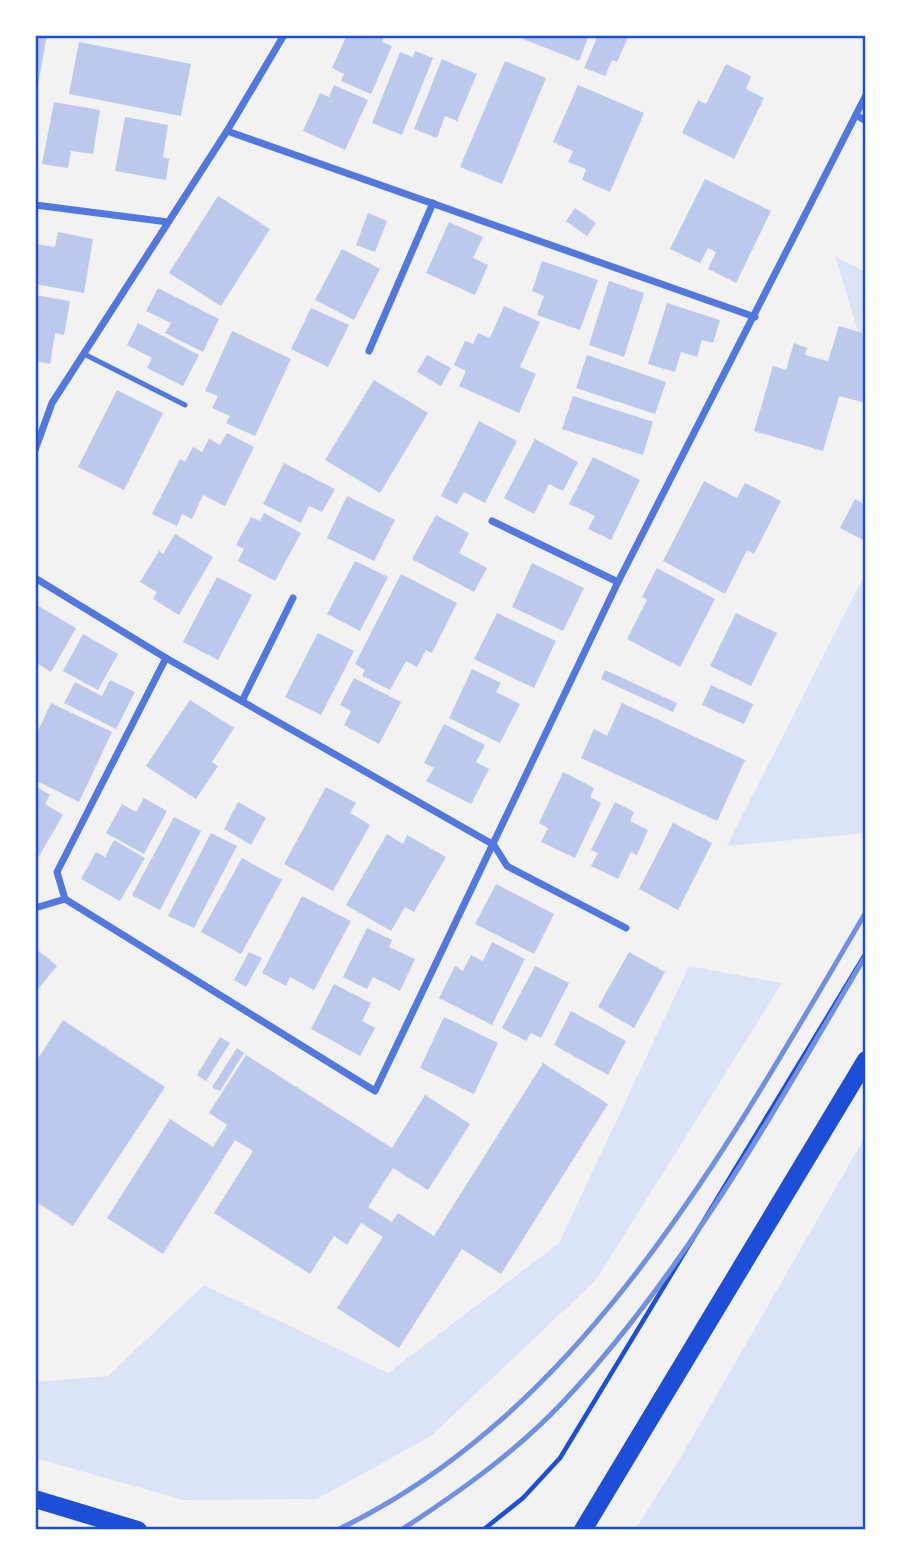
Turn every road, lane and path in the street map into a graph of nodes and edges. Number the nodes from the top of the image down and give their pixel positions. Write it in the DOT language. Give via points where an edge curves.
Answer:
graph roads {
  1 [pos="284,35"];
  2 [pos="866,94"];
  3 [pos="856,115"];
  4 [pos="866,121"];
  5 [pos="227,131"];
  6 [pos="433,203"];
  7 [pos="35,205"];
  8 [pos="168,222"];
  9 [pos="755,317"];
  10 [pos="369,351"];
  11 [pos="83,354"];
  12 [pos="185,405"];
  13 [pos="35,450"];
  14 [pos="492,521"];
  15 [pos="35,578"];
  16 [pos="618,582"];
  17 [pos="293,598"];
  18 [pos="166,658"];
  19 [pos="242,701"];
  20 [pos="494,845"];
  21 [pos="65,899"];
  22 [pos="35,908"];
  23 [pos="626,928"];
  24 [pos="866,953"];
  25 [pos="866,1060"];
  26 [pos="35,1499"];
  27 [pos="583,1527"];
  28 [pos="138,1530"];
  29 [pos="483,1530"];
  1 -- 5 [label="street"];
  2 -- 3 [label="street"];
  3 -- 4 [label="street"];
  3 -- 9 [label="street"];
  5 -- 6 [label="street"];
  5 -- 8 [label="street"];
  6 -- 9 [label="street"];
  6 -- 10 [label="street"];
  7 -- 8 [label="street"];
  8 -- 11 [label="street"];
  9 -- 16 [label="street"];
  11 -- 12 [label="lane"];
  11 -- 13 [label="street" via="52,403"];
  14 -- 16 [label="street"];
  15 -- 18 [label="street"];
  16 -- 20 [label="street"];
  17 -- 19 [label="street"];
  18 -- 19 [label="street"];
  18 -- 21 [label="street" via="57,872"];
  19 -- 20 [label="street"];
  20 -- 21 [label="street" via="375,1091"];
  20 -- 23 [label="street" via="507,866"];
  21 -- 22 [label="street"];
  24 -- 29 [label="path" via="560,1458 523,1498"];
  25 -- 27 [label="main road"];
  26 -- 28 [label="main road"];
}
